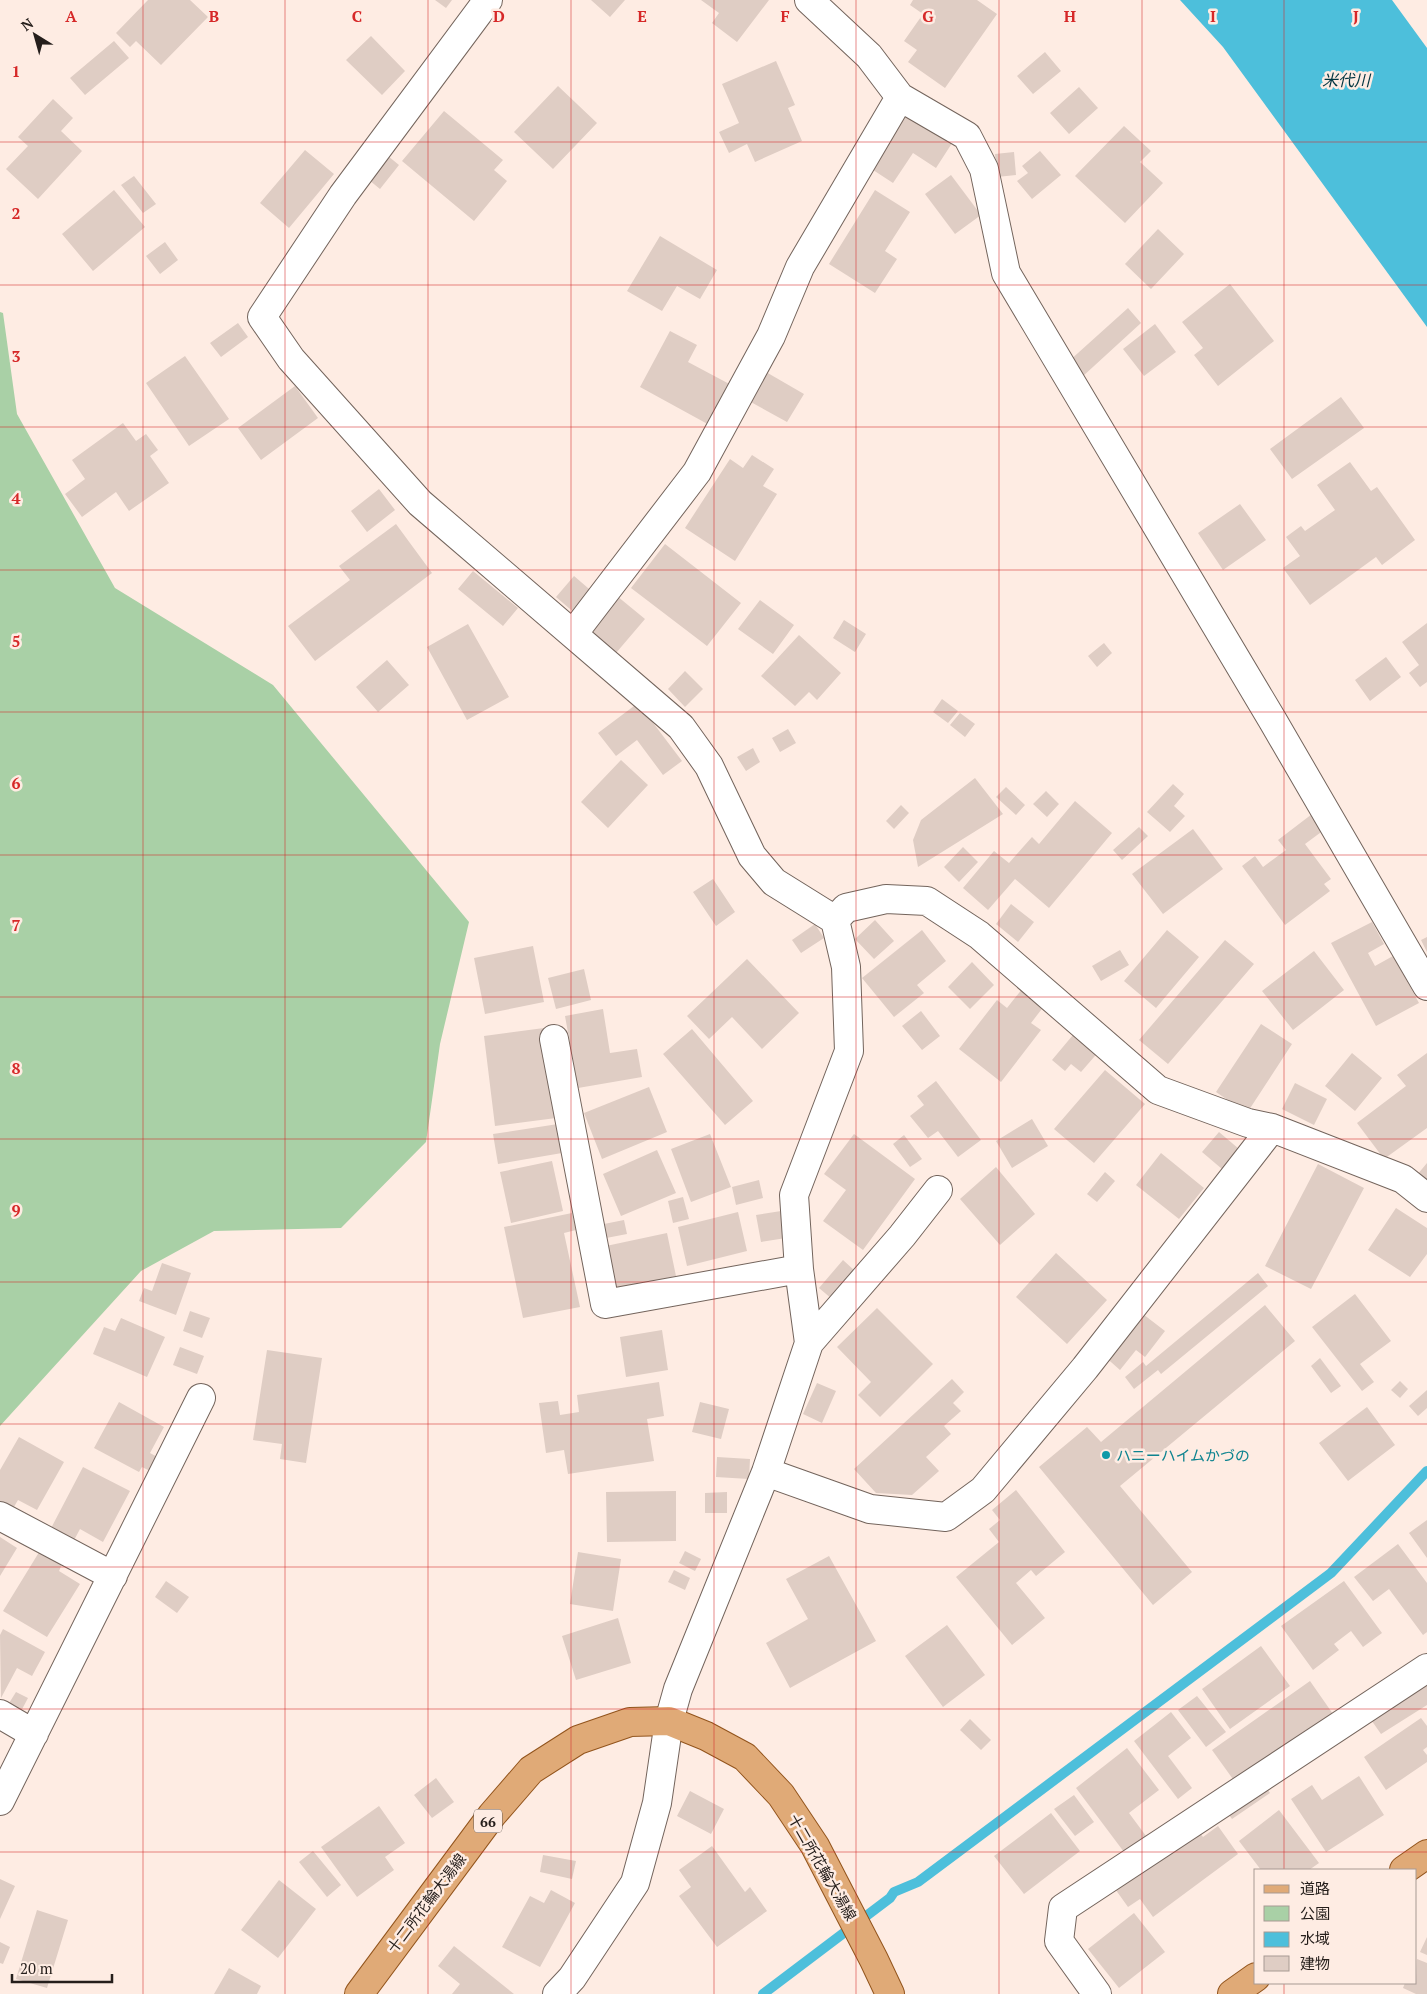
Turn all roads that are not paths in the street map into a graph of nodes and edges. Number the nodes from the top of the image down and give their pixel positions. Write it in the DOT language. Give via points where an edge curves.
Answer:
graph roads {
  1 [pos="488,0"];
  2 [pos="809,0"];
  3 [pos="900,97"];
  4 [pos="573,634"];
  5 [pos="835,920"];
  6 [pos="1427,986"];
  7 [pos="554,1039"];
  8 [pos="1272,1128"];
  9 [pos="938,1190"];
  10 [pos="1427,1198"];
  11 [pos="799,1269"];
  12 [pos="809,1343"];
  13 [pos="201,1398"];
  14 [pos="766,1472"];
  15 [pos="0,1516"];
  16 [pos="113,1576"];
  17 [pos="1427,1668"];
  18 [pos="0,1714"];
  19 [pos="669,1721"];
  20 [pos="34,1734"];
  21 [pos="0,1801"];
  22 [pos="1427,1854"];
  23 [pos="1405,1869"];
  24 [pos="1254,1978"];
  25 [pos="359,1994"];
  26 [pos="557,1994"];
  27 [pos="890,1994"];
  28 [pos="1097,1994"];
  29 [pos="1232,1994"];
  1 -- 4 [label="street" via="343,195 262,317 291,359 420,503"];
  2 -- 3 [label="street" via="869,56"];
  3 -- 4 [label="street" via="800,268 771,336 697,472"];
  3 -- 6 [label="street" via="967,136 984,170 1006,274"];
  4 -- 5 [label="street" via="681,727 710,766 752,856 774,882"];
  5 -- 8 [label="street" via="846,908 886,899 926,901 979,935 1158,1090 1248,1123"];
  5 -- 11 [label="street" via="846,967 850,1051 794,1195"];
  7 -- 11 [label="street" via="606,1304"];
  8 -- 10 [label="street" via="1403,1179"];
  8 -- 14 [label="street" via="1085,1368 983,1490 946,1517 870,1509"];
  9 -- 12 [label="street"];
  11 -- 12 [label="street"];
  12 -- 14 [label="street"];
  13 -- 16 [label="street"];
  14 -- 19 [label="street" via="678,1689"];
  15 -- 16 [label="street"];
  16 -- 20 [label="street"];
  17 -- 28 [label="street" via="1063,1908 1059,1941"];
  18 -- 20 [label="street"];
  19 -- 25 [label="main road, 十二所花輪大湯線 / 66" via="630,1722 578,1740 531,1770 492,1814"];
  19 -- 26 [label="street" via="657,1803 635,1883 572,1978"];
  19 -- 27 [label="main road, 十二所花輪大湯線 / 66" via="745,1756 781,1795 815,1846"];
  20 -- 21 [label="street"];
  22 -- 23 [label="main road"];
  24 -- 29 [label="main road"];
}
